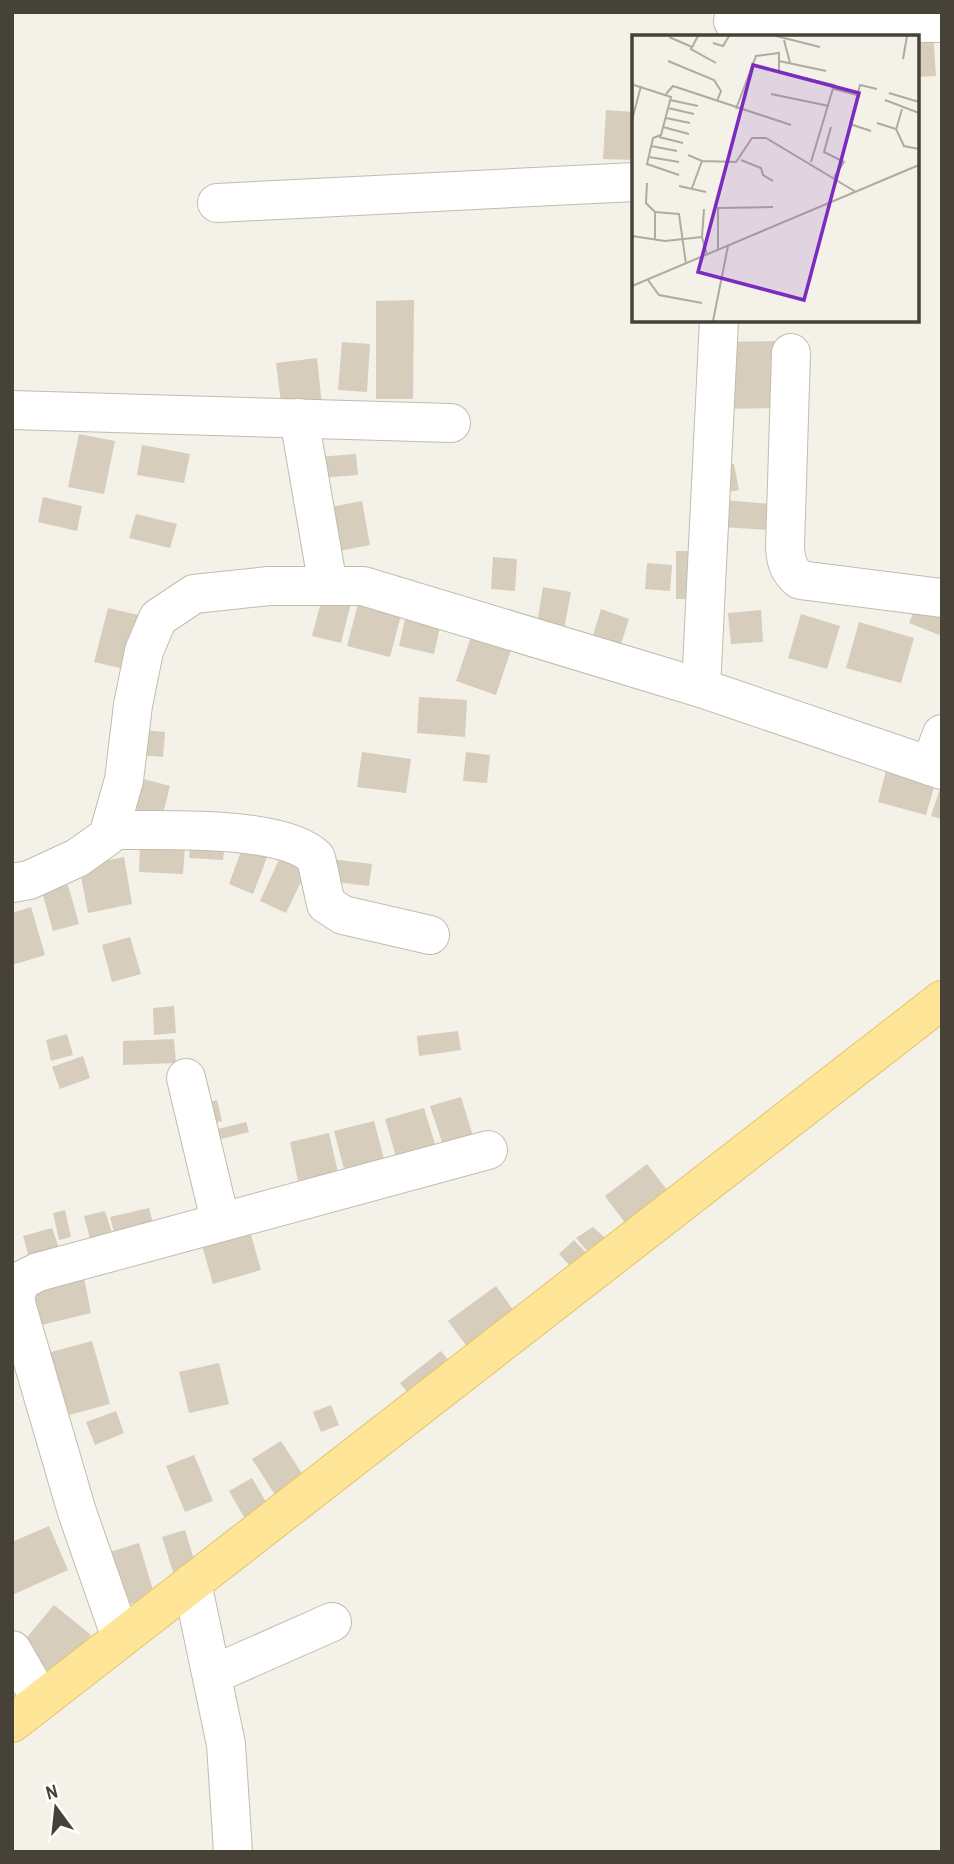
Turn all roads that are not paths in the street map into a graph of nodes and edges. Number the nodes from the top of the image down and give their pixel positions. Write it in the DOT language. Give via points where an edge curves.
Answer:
graph roads {
  1 [pos="733,23"];
  2 [pos="942,23"];
  3 [pos="632,182"];
  4 [pos="217,203"];
  5 [pos="719,322"];
  6 [pos="791,353"];
  7 [pos="12,410"];
  8 [pos="299,418"];
  9 [pos="451,423"];
  10 [pos="328,586"];
  11 [pos="942,598"];
  12 [pos="701,688"];
  13 [pos="938,756"];
  14 [pos="110,830"];
  15 [pos="12,883"];
  16 [pos="430,935"];
  17 [pos="942,1000"];
  18 [pos="186,1078"];
  19 [pos="488,1150"];
  20 [pos="220,1220"];
  21 [pos="192,1583"];
  22 [pos="332,1622"];
  23 [pos="121,1638"];
  24 [pos="12,1650"];
  25 [pos="212,1675"];
  26 [pos="26,1712"];
  27 [pos="233,1852"];
  1 -- 2 [label="street"];
  3 -- 4 [label="street"];
  5 -- 12 [label="street"];
  6 -- 11 [label="street" via="785,547 792,573 800,580"];
  7 -- 8 [label="street"];
  8 -- 9 [label="street"];
  8 -- 10 [label="street"];
  10 -- 12 [label="street" via="363,586"];
  10 -- 14 [label="street" via="269,586 194,594 158,618 144,651 124,780"];
  12 -- 13 [label="street"];
  14 -- 15 [label="street" via="77,858"];
  14 -- 16 [label="street" via="220,831 299,848 316,859 326,904 343,915"];
  17 -- 21 [label="main road"];
  18 -- 20 [label="street"];
  19 -- 20 [label="street"];
  20 -- 23 [label="street" via="38,1272 22,1280 15,1295 77,1512"];
  21 -- 23 [label="main road"];
  21 -- 25 [label="street"];
  22 -- 25 [label="street"];
  23 -- 26 [label="main road"];
  24 -- 26 [label="street"];
  25 -- 27 [label="street" via="226,1744"];
}
